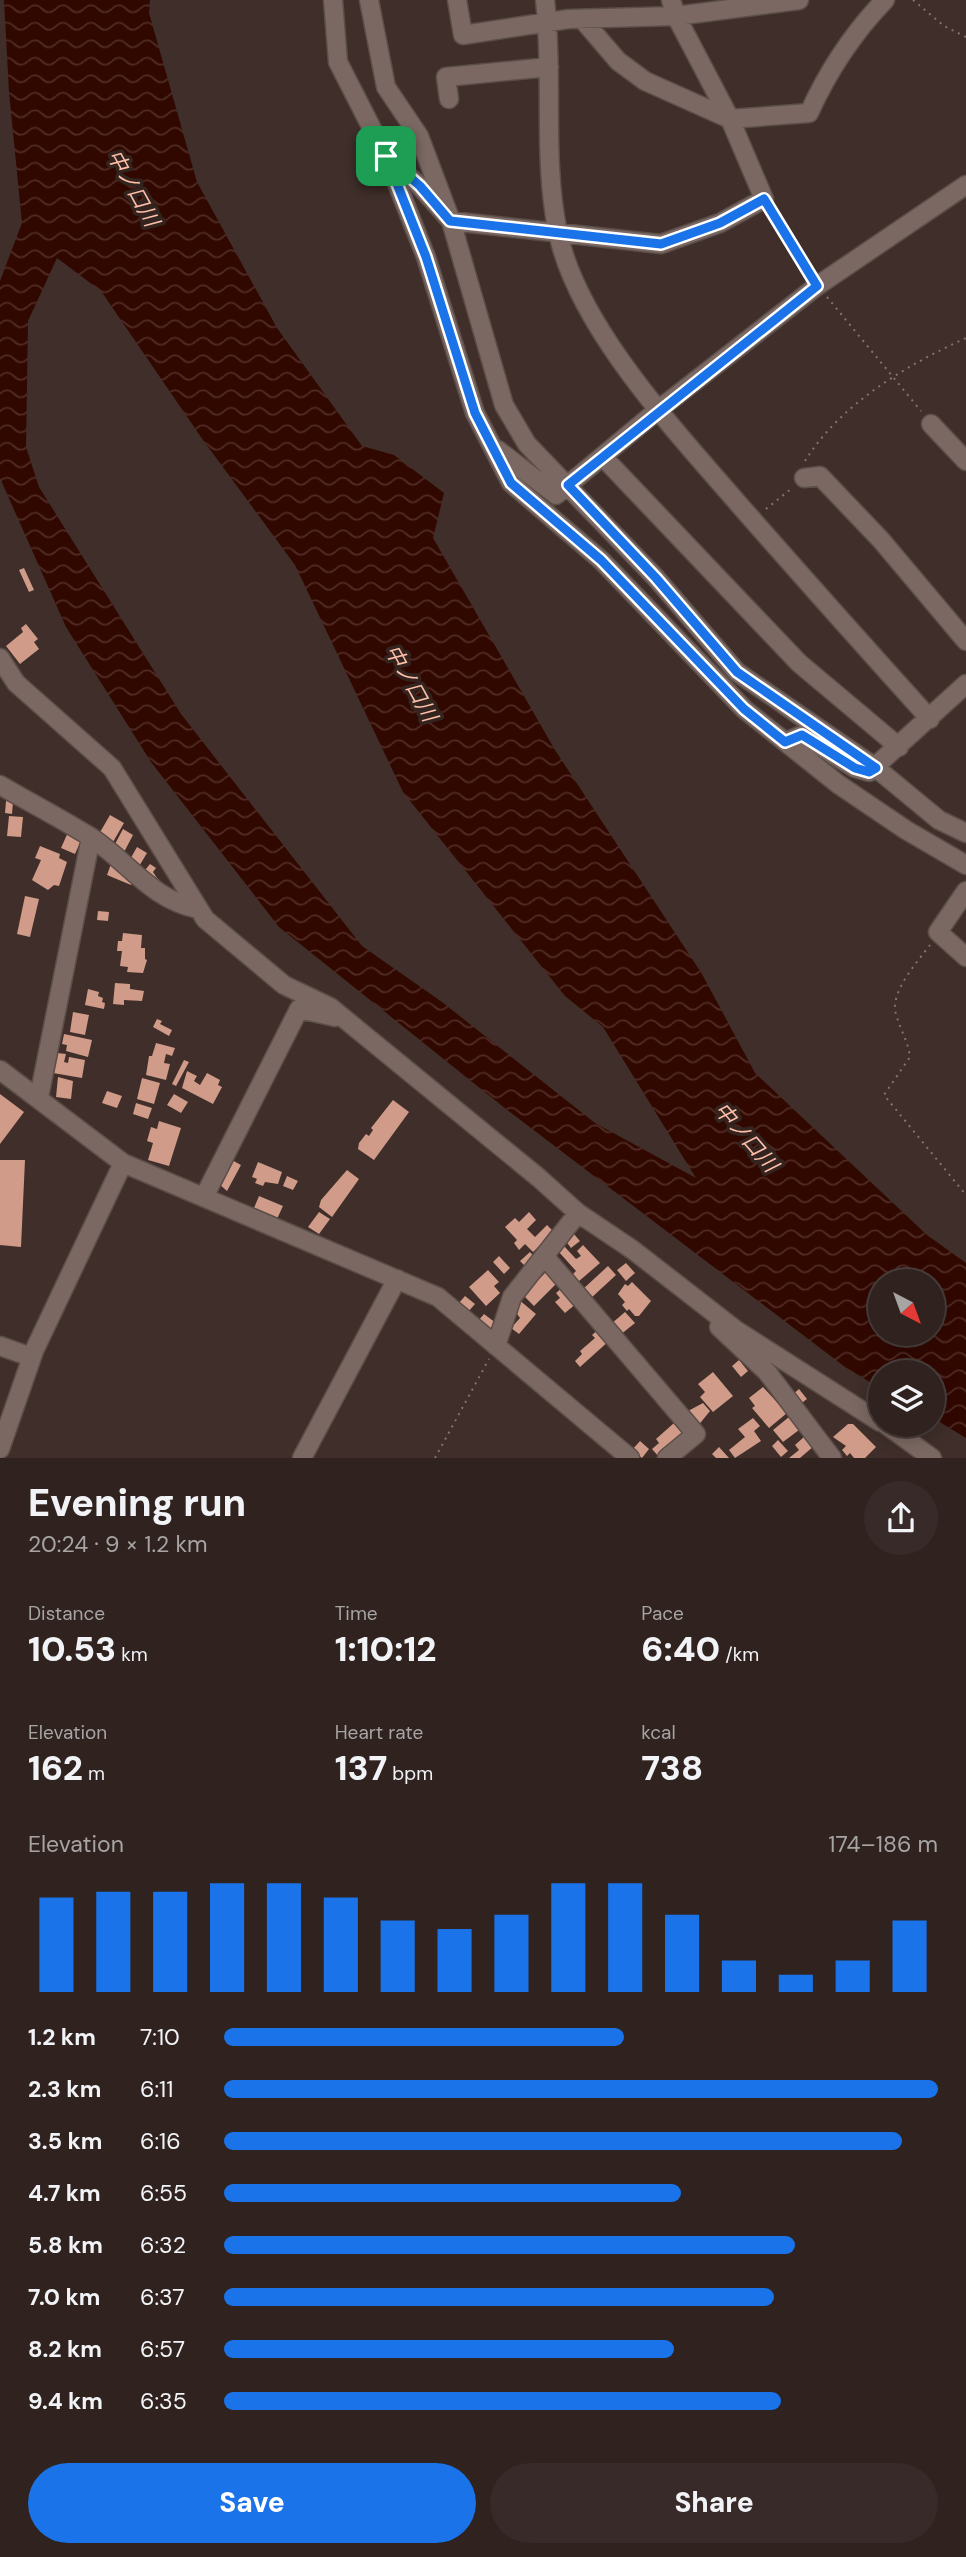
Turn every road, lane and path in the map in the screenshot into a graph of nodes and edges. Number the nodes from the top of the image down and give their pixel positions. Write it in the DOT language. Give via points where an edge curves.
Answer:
graph roads {
  1 [pos="333,0"];
  2 [pos="369,0"];
  3 [pos="457,0"];
  4 [pos="545,0"];
  5 [pos="799,0"];
  6 [pos="885,0"];
  7 [pos="913,0"];
  8 [pos="673,8"];
  9 [pos="582,19"];
  10 [pos="548,22"];
  11 [pos="966,37"];
  12 [pos="549,66"];
  13 [pos="449,99"];
  14 [pos="730,119"];
  15 [pos="386,156"];
  16 [pos="966,185"];
  17 [pos="764,199"];
  18 [pos="450,221"];
  19 [pos="558,234"];
  20 [pos="817,286"];
  21 [pos="966,338"];
  22 [pos="894,378"];
  23 [pos="658,410"];
  24 [pos="931,424"];
  25 [pos="494,447"];
  26 [pos="603,457"];
  27 [pos="966,461"];
  28 [pos="804,478"];
  29 [pos="568,485"];
  30 [pos="753,520"];
  31 [pos="966,641"];
  32 [pos="0,658"];
  33 [pos="966,684"];
  34 [pos="930,719"];
  35 [pos="785,742"];
  36 [pos="899,747"];
  37 [pos="876,768"];
  38 [pos="0,785"];
  39 [pos="966,833"];
  40 [pos="91,837"];
  41 [pos="966,865"];
  42 [pos="966,891"];
  43 [pos="198,909"];
  44 [pos="938,932"];
  45 [pos="966,957"];
  46 [pos="345,1019"];
  47 [pos="0,1070"];
  48 [pos="39,1097"];
  49 [pos="123,1163"];
  50 [pos="966,1195"];
  51 [pos="204,1197"];
  52 [pos="578,1213"];
  53 [pos="545,1258"];
  54 [pos="397,1279"];
  55 [pos="703,1305"];
  56 [pos="0,1346"];
  57 [pos="496,1346"];
  58 [pos="31,1357"];
  59 [pos="868,1414"];
  60 [pos="902,1437"];
  61 [pos="0,1450"];
  62 [pos="302,1458"];
  63 [pos="435,1458"];
  64 [pos="630,1458"];
  65 [pos="667,1458"];
  66 [pos="832,1458"];
  67 [pos="932,1458"];
  1 -- 15 [label="street" via="338,62"];
  2 -- 18 [label="street" via="386,87 419,136"];
  3 -- 10 [label="street" via="463,35"];
  4 -- 10 [label="street"];
  5 -- 8 [label="street"];
  6 -- 14 [label="street" via="855,30 809,113"];
  7 -- 11 [label="path" via="944,26"];
  8 -- 9 [label="street"];
  8 -- 14 [label="street"];
  9 -- 10 [label="street"];
  9 -- 14 [label="street" via="618,61 645,81"];
  10 -- 12 [label="street"];
  12 -- 13 [label="street" via="446,78"];
  12 -- 19 [label="street" via="551,188"];
  14 -- 17 [label="street"];
  15 -- 18 [label="street"];
  15 -- 25 [label="street" via="426,257 475,413"];
  16 -- 20 [label="street"];
  17 -- 19 [label="street" via="720,223 661,244"];
  17 -- 20 [label="path"];
  18 -- 19 [label="street"];
  18 -- 29 [label="street" via="504,405 527,444"];
  19 -- 23 [label="street" via="607,340"];
  20 -- 22 [label="path"];
  20 -- 23 [label="street"];
  21 -- 22 [label="path"];
  22 -- 24 [label="path"];
  22 -- 28 [label="path" via="839,420 805,460"];
  23 -- 26 [label="street"];
  23 -- 30 [label="street"];
  24 -- 27 [label="street"];
  25 -- 29 [label="street" via="556,495"];
  25 -- 35 [label="street" via="511,483 601,560 744,709"];
  26 -- 29 [label="street"];
  26 -- 36 [label="street" via="799,663"];
  28 -- 30 [label="path"];
  28 -- 31 [label="street" via="820,476"];
  29 -- 37 [label="street" via="737,672"];
  30 -- 34 [label="street"];
  32 -- 43 [label="street" via="16,683 113,768"];
  33 -- 34 [label="street"];
  34 -- 36 [label="street"];
  35 -- 37 [label="street" via="802,735 855,768 869,772"];
  35 -- 41 [label="street" via="838,784"];
  36 -- 37 [label="street"];
  37 -- 39 [label="street" via="939,820"];
  38 -- 40 [label="street"];
  40 -- 43 [label="street" via="151,890 176,904"];
  40 -- 48 [label="street"];
  42 -- 44 [label="street"];
  43 -- 46 [label="street" via="284,985"];
  44 -- 45 [label="street"];
  44 -- 50 [label="path" via="901,988 894,1011 910,1057 884,1095"];
  46 -- 51 [label="street" via="299,1009"];
  46 -- 52 [label="street"];
  47 -- 48 [label="street"];
  48 -- 49 [label="street"];
  49 -- 51 [label="street"];
  49 -- 58 [label="street"];
  51 -- 54 [label="street"];
  52 -- 53 [label="street"];
  52 -- 55 [label="street"];
  53 -- 57 [label="street" via="512,1297"];
  53 -- 65 [label="street" via="696,1434"];
  54 -- 57 [label="street" via="438,1297"];
  54 -- 62 [label="street"];
  55 -- 59 [label="street"];
  55 -- 66 [label="street" via="723,1333 766,1372"];
  56 -- 58 [label="street"];
  57 -- 63 [label="path"];
  57 -- 64 [label="street"];
  58 -- 61 [label="street"];
  60 -- 67 [label="street"];
}
